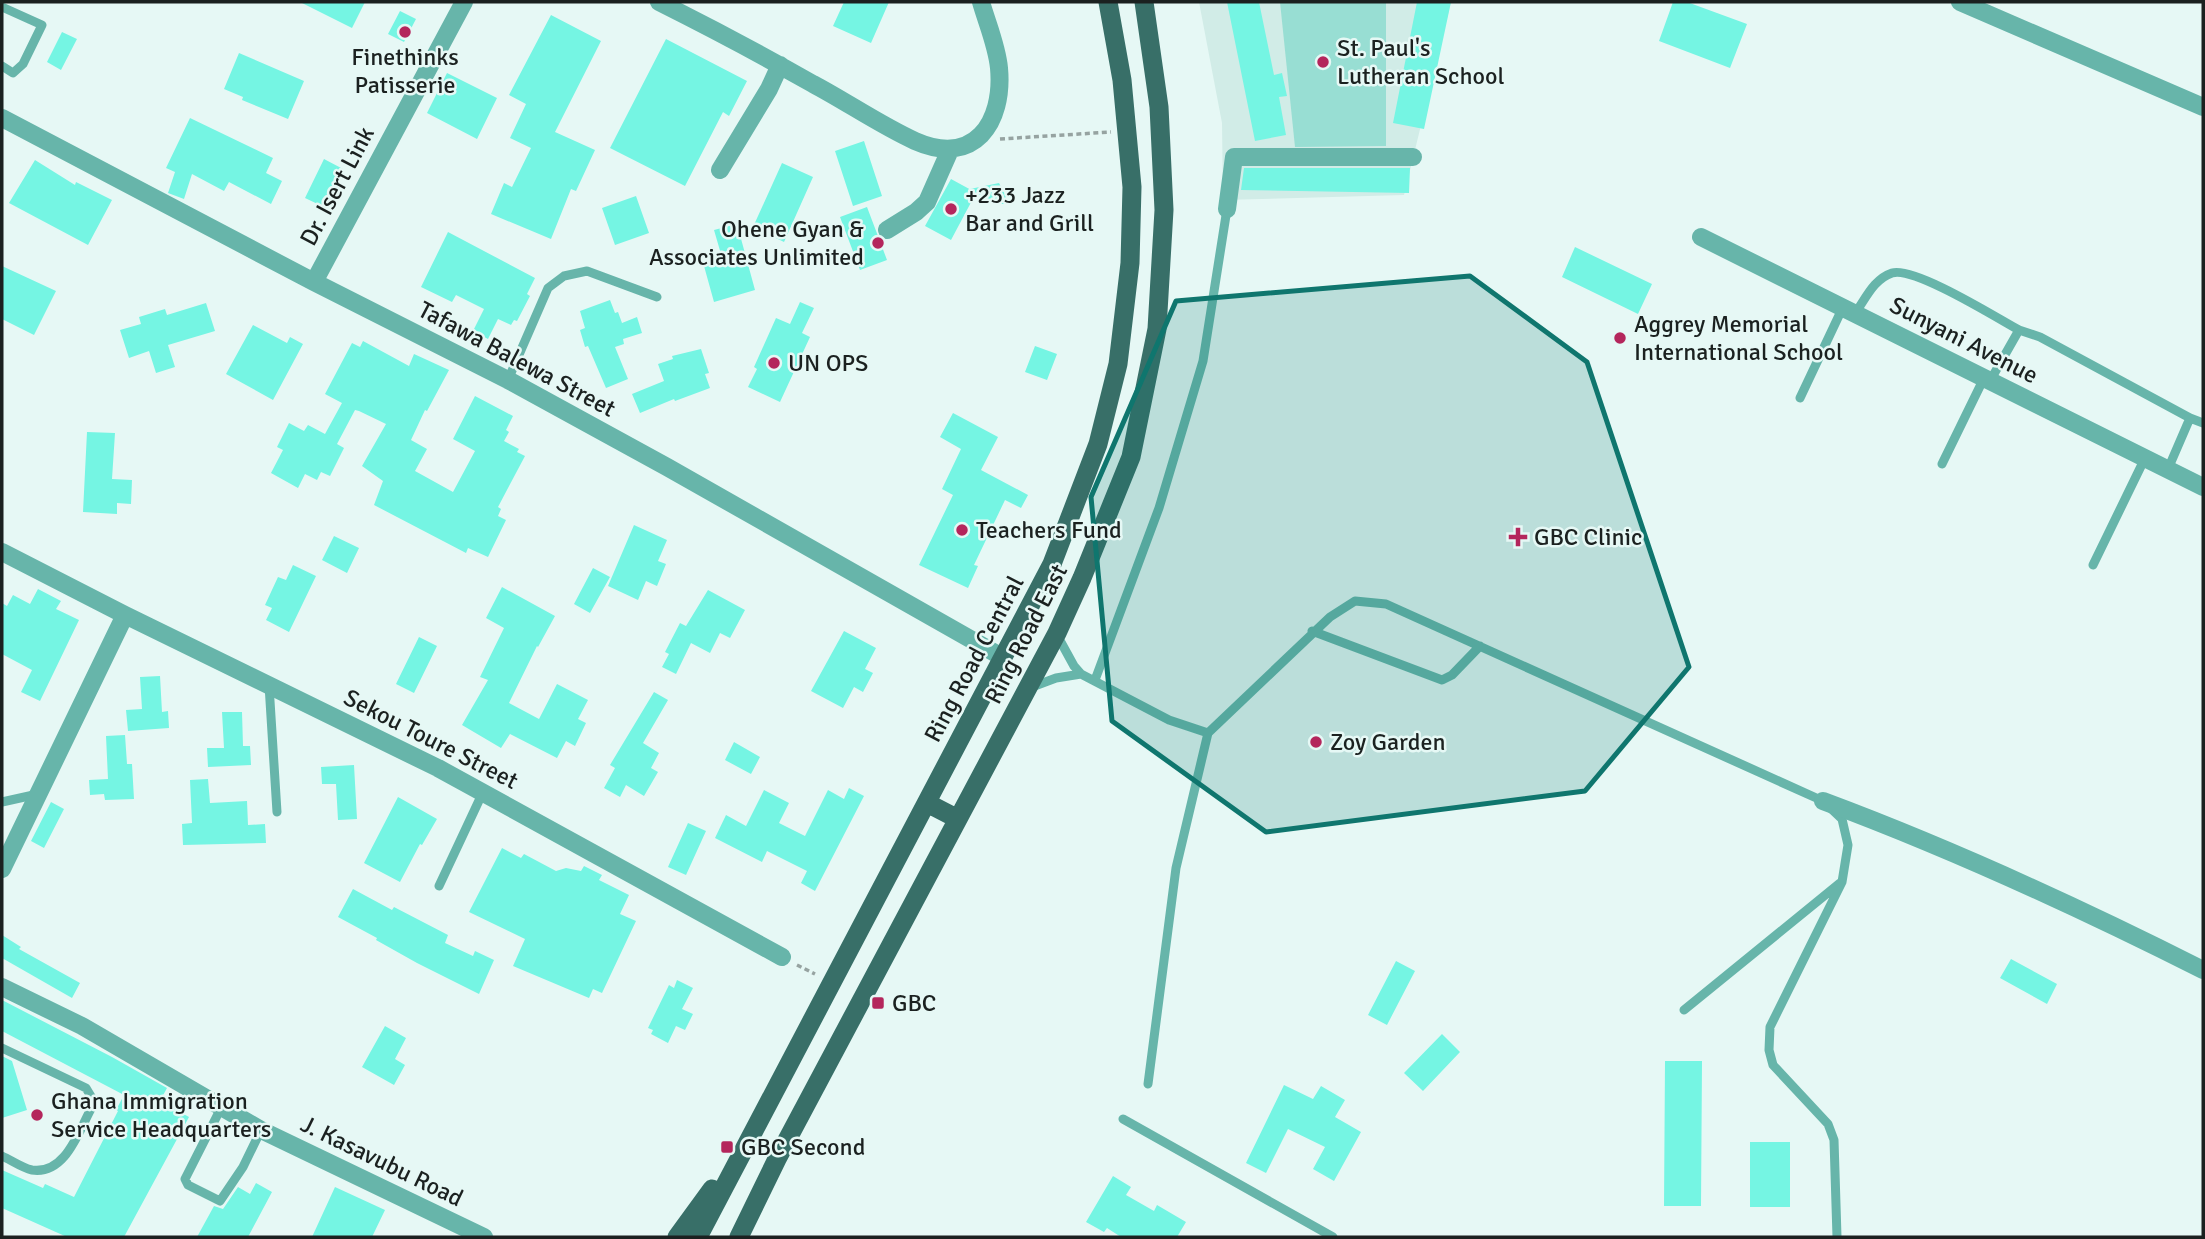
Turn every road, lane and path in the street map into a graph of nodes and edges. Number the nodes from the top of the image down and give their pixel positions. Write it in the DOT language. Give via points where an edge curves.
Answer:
graph roads {
  1 [pos="464,2"];
  2 [pos="659,2"];
  3 [pos="981,2"];
  4 [pos="1108,2"];
  5 [pos="1144,2"];
  6 [pos="1960,2"];
  7 [pos="2,7"];
  8 [pos="780,65"];
  9 [pos="2,66"];
  10 [pos="2203,107"];
  11 [pos="2,118"];
  12 [pos="1127,131"];
  13 [pos="977,140"];
  14 [pos="950,150"];
  15 [pos="1413,157"];
  16 [pos="720,170"];
  17 [pos="1227,209"];
  18 [pos="887,230"];
  19 [pos="1701,237"];
  20 [pos="314,282"];
  21 [pos="657,297"];
  22 [pos="1850,309"];
  23 [pos="2020,330"];
  24 [pos="1987,379"];
  25 [pos="508,380"];
  26 [pos="1800,398"];
  27 [pos="2190,418"];
  28 [pos="2203,423"];
  29 [pos="2145,458"];
  30 [pos="1942,464"];
  31 [pos="2168,469"];
  32 [pos="2203,487"];
  33 [pos="2,552"];
  34 [pos="2093,565"];
  35 [pos="125,615"];
  36 [pos="1312,631"];
  37 [pos="1057,634"];
  38 [pos="1480,646"];
  39 [pos="1002,657"];
  40 [pos="1081,674"];
  41 [pos="1095,680"];
  42 [pos="270,685"];
  43 [pos="1026,689"];
  44 [pos="1208,733"];
  45 [pos="483,792"];
  46 [pos="37,794"];
  47 [pos="1823,801"];
  48 [pos="2,802"];
  49 [pos="926,803"];
  50 [pos="277,812"];
  51 [pos="958,819"];
  52 [pos="2,869"];
  53 [pos="1842,882"];
  54 [pos="439,886"];
  55 [pos="782,957"];
  56 [pos="2203,970"];
  57 [pos="832,983"];
  58 [pos="2,986"];
  59 [pos="1684,1010"];
  60 [pos="2,1048"];
  61 [pos="1148,1084"];
  62 [pos="221,1108"];
  63 [pos="1123,1119"];
  64 [pos="261,1130"];
  65 [pos="750,1138"];
  66 [pos="2,1156"];
  67 [pos="777,1159"];
  68 [pos="484,1237"];
  69 [pos="677,1237"];
  70 [pos="698,1237"];
  71 [pos="739,1237"];
  72 [pos="753,1237"];
  73 [pos="1333,1237"];
  74 [pos="1837,1237"];
  1 -- 20 [label="street, Dr. Isert Link"];
  2 -- 8 [label="street"];
  3 -- 13 [label="street" via="999,67 999,99 991,124"];
  4 -- 12 [label="main road, Ring Road Central"];
  5 -- 37 [label="main road, Ring Road East" via="1159,107 1164,210 1157,329 1131,457"];
  6 -- 10 [label="street"];
  7 -- 9 [label="lane" via="41,25 23,64 13,73"];
  8 -- 14 [label="street" via="917,142"];
  8 -- 16 [label="street"];
  11 -- 20 [label="street, Tafawa Balewa Street"];
  12 -- 13 [label="path"];
  12 -- 39 [label="main road, Ring Road Central" via="1132,187 1130,262 1118,364 1098,444 1052,564"];
  13 -- 14 [label="street"];
  14 -- 18 [label="street" via="927,202"];
  15 -- 17 [label="street" via="1234,156"];
  17 -- 41 [label="lane" via="1203,361 1159,508"];
  19 -- 22 [label="street, Sunyani Avenue"];
  20 -- 25 [label="street, Tafawa Balewa Street"];
  21 -- 25 [label="lane" via="587,271 564,276 548,288"];
  22 -- 23 [label="lane" via="1878,280 1895,272 1947,290"];
  22 -- 24 [label="street, Sunyani Avenue"];
  22 -- 26 [label="lane"];
  23 -- 24 [label="lane"];
  23 -- 27 [label="lane"];
  24 -- 29 [label="street, Sunyani Avenue"];
  24 -- 30 [label="lane"];
  25 -- 39 [label="street, Tafawa Balewa Street"];
  27 -- 28 [label="lane"];
  27 -- 31 [label="lane"];
  29 -- 31 [label="street, Sunyani Avenue"];
  29 -- 34 [label="lane"];
  31 -- 32 [label="street, Sunyani Avenue"];
  33 -- 35 [label="street, Sekou Toure Street"];
  35 -- 42 [label="street, Sekou Toure Street"];
  35 -- 46 [label="street"];
  36 -- 38 [label="lane" via="1355,601 1386,604"];
  36 -- 38 [label="lane" via="1442,680 1452,676"];
  36 -- 44 [label="lane"];
  37 -- 40 [label="lane"];
  37 -- 43 [label="main road, Ring Road East"];
  38 -- 47 [label="lane"];
  39 -- 49 [label="main road, Ring Road Central"];
  40 -- 41 [label="lane"];
  40 -- 43 [label="lane"];
  41 -- 44 [label="lane" via="1169,720"];
  42 -- 45 [label="street, Sekou Toure Street"];
  42 -- 50 [label="lane"];
  43 -- 51 [label="main road, Ring Road East"];
  44 -- 61 [label="lane" via="1176,868"];
  45 -- 54 [label="lane"];
  45 -- 55 [label="street, Sekou Toure Street"];
  46 -- 48 [label="lane"];
  46 -- 52 [label="street"];
  47 -- 53 [label="lane" via="1842,819 1848,845"];
  47 -- 56 [label="street" via="1961,857"];
  49 -- 51 [label="main road"];
  49 -- 57 [label="main road, Ring Road Central"];
  51 -- 67 [label="main road, Ring Road East"];
  53 -- 59 [label="lane"];
  53 -- 74 [label="lane" via="1770,1027 1769,1050 1773,1065 1828,1124 1834,1140"];
  55 -- 57 [label="path"];
  57 -- 65 [label="main road, Ring Road Central"];
  58 -- 62 [label="street, J. Kasavubu Road" via="82,1026"];
  60 -- 66 [label="lane" via="86,1088 92,1107 65,1157 55,1166 32,1170"];
  62 -- 64 [label="street, J. Kasavubu Road"];
  62 -- 64 [label="lane" via="185,1179 188,1185 220,1201"];
  63 -- 73 [label="lane"];
  64 -- 68 [label="street, J. Kasavubu Road"];
  65 -- 69 [label="main road, Ring Road Central"];
  65 -- 70 [label="main road, Ring Road Central"];
  67 -- 71 [label="main road"];
  67 -- 72 [label="main road"];
}
